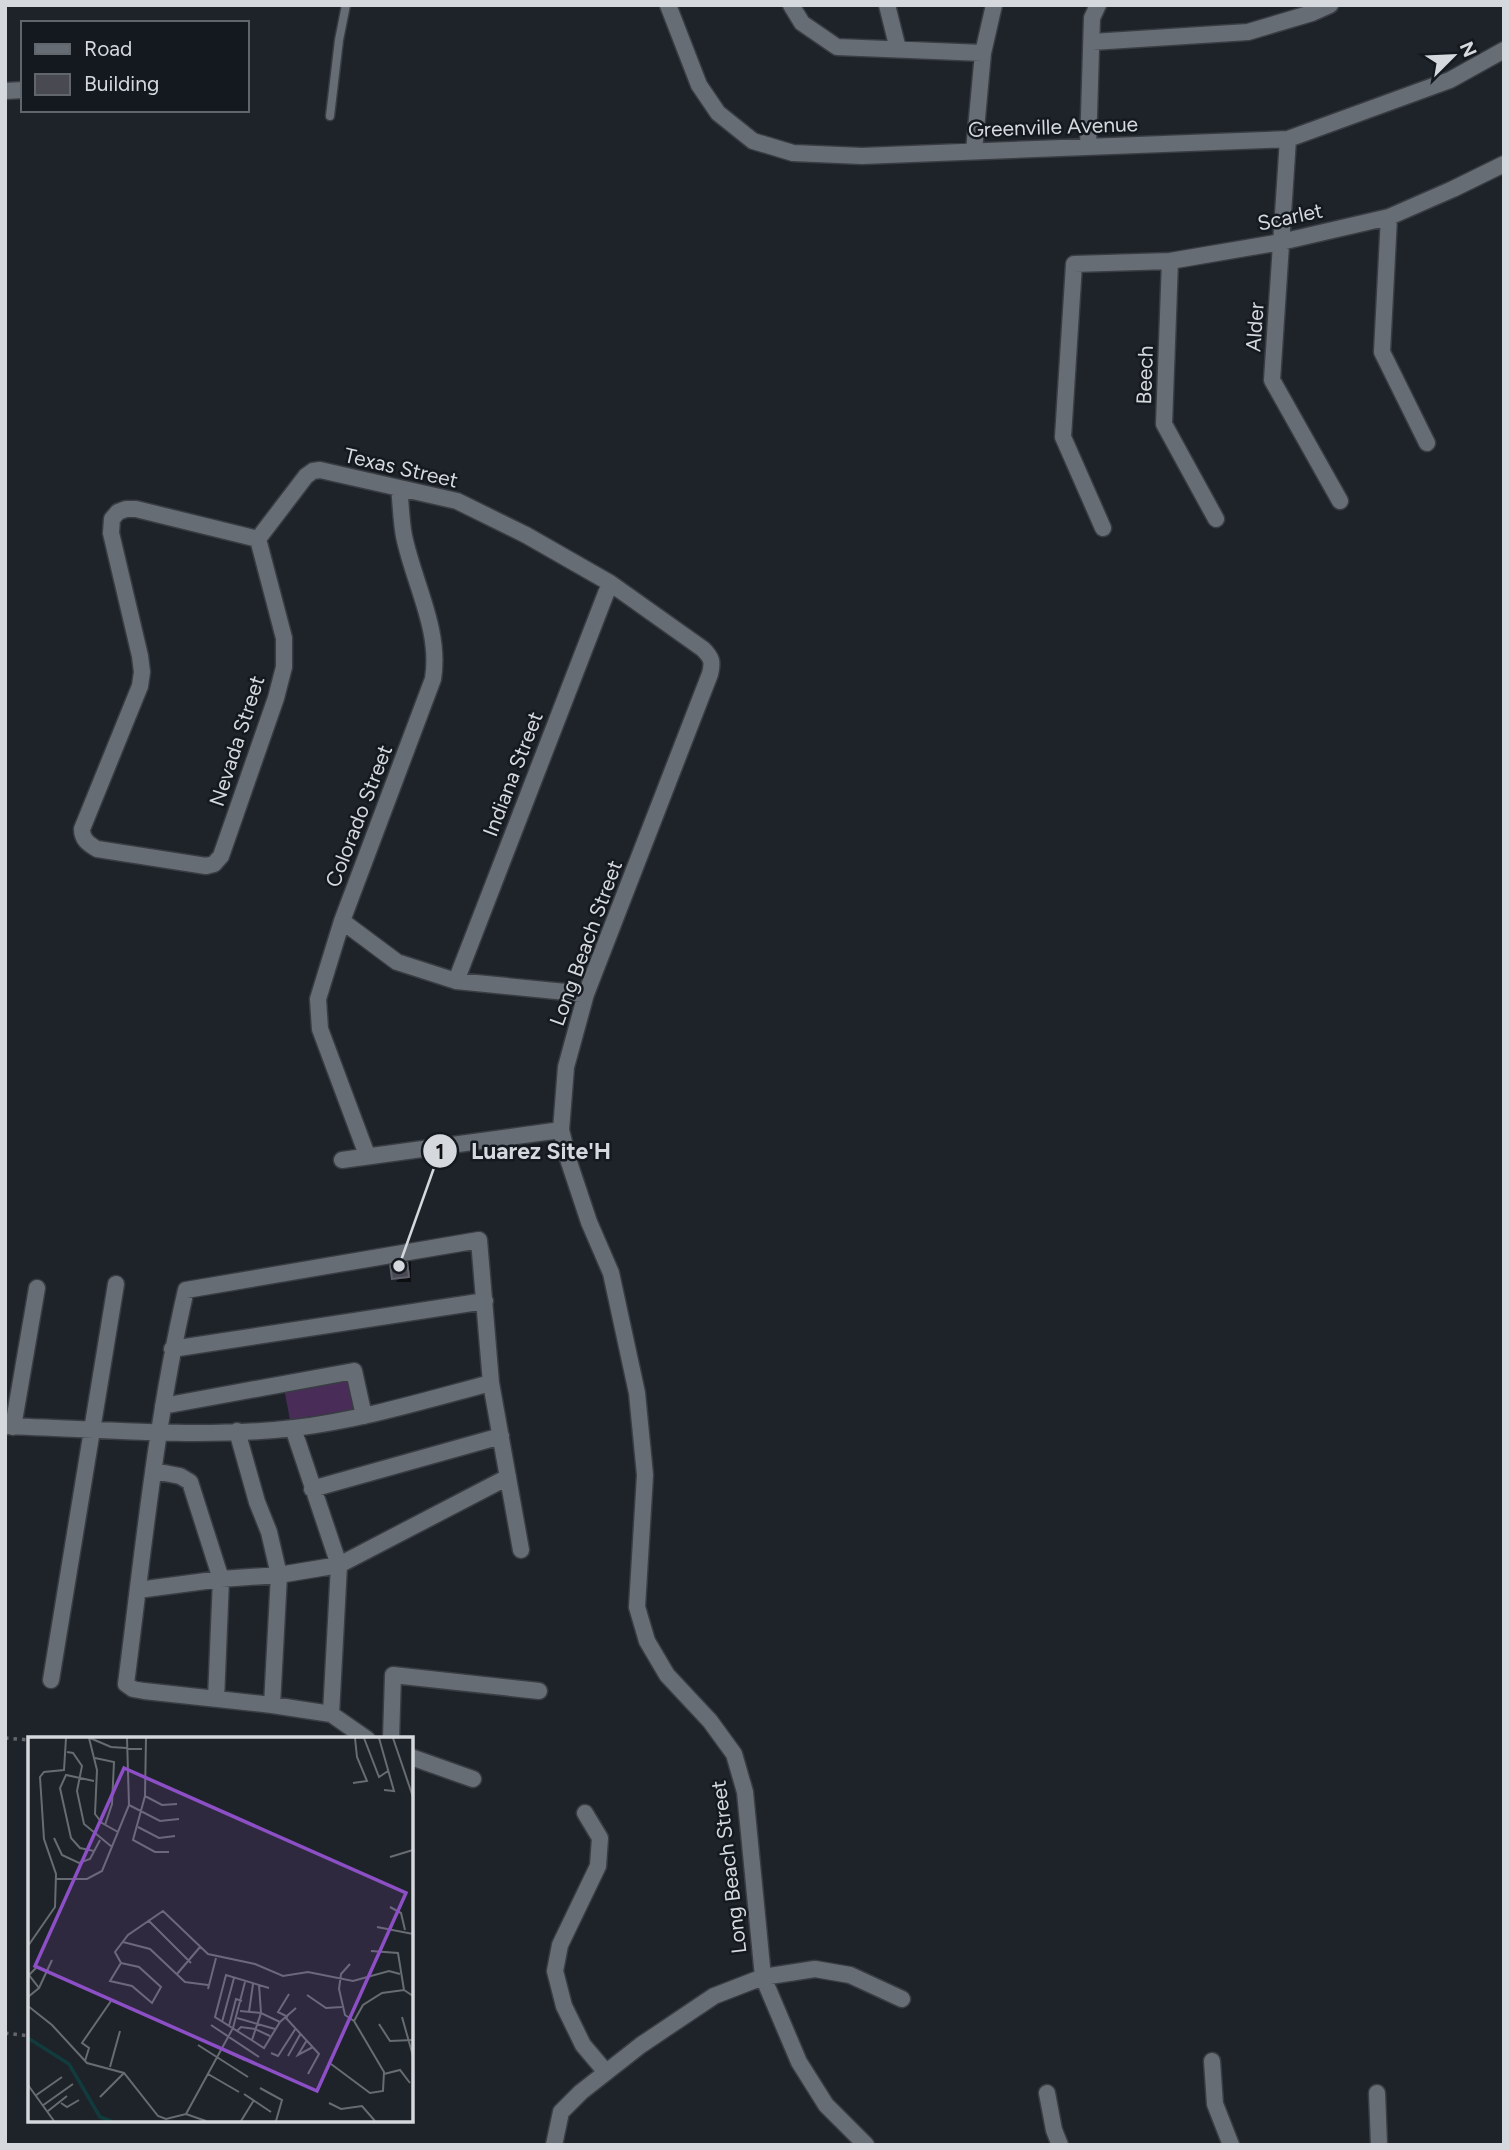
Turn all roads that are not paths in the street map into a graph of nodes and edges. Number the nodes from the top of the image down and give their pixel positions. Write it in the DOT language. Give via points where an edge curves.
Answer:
graph roads {
  1 [pos="346,5"];
  2 [pos="668,5"];
  3 [pos="791,5"];
  4 [pos="887,5"];
  5 [pos="994,5"];
  6 [pos="1098,5"];
  7 [pos="1330,5"];
  8 [pos="1092,42"];
  9 [pos="898,49"];
  10 [pos="1504,50"];
  11 [pos="983,53"];
  12 [pos="330,116"];
  13 [pos="1288,138"];
  14 [pos="1088,146"];
  15 [pos="974,151"];
  16 [pos="1504,164"];
  17 [pos="1389,217"];
  18 [pos="1281,242"];
  19 [pos="1170,261"];
  20 [pos="1427,443"];
  21 [pos="399,488"];
  22 [pos="1340,501"];
  23 [pos="1216,519"];
  24 [pos="1103,528"];
  25 [pos="258,539"];
  26 [pos="610,583"];
  27 [pos="711,656"];
  28 [pos="342,921"];
  29 [pos="456,981"];
  30 [pos="586,994"];
  31 [pos="561,1130"];
  32 [pos="367,1156"];
  33 [pos="342,1160"];
  34 [pos="116,1284"];
  35 [pos="37,1288"];
  36 [pos="485,1301"];
  37 [pos="172,1349"];
  38 [pos="491,1383"];
  39 [pos="163,1406"];
  40 [pos="364,1416"];
  41 [pos="9,1426"];
  42 [pos="293,1428"];
  43 [pos="91,1431"];
  44 [pos="237,1431"];
  45 [pos="159,1432"];
  46 [pos="501,1436"];
  47 [pos="154,1471"];
  48 [pos="508,1477"];
  49 [pos="312,1489"];
  50 [pos="521,1549"];
  51 [pos="339,1565"];
  52 [pos="279,1575"];
  53 [pos="221,1579"];
  54 [pos="138,1590"];
  55 [pos="51,1680"];
  56 [pos="539,1690"];
  57 [pos="216,1699"];
  58 [pos="272,1705"];
  59 [pos="331,1714"];
  60 [pos="364,1737"];
  61 [pos="391,1737"];
  62 [pos="413,1758"];
  63 [pos="473,1779"];
  64 [pos="585,1813"];
  65 [pos="763,1977"];
  66 [pos="902,1999"];
  67 [pos="1212,2061"];
  68 [pos="605,2071"];
  69 [pos="1377,2093"];
  70 [pos="1047,2094"];
  71 [pos="554,2145"];
  72 [pos="866,2145"];
  73 [pos="1060,2145"];
  74 [pos="1231,2145"];
  75 [pos="1379,2145"];
  1 -- 12 [label="lane"];
  2 -- 15 [label="street, Greenville Avenue" via="699,86 719,113 753,141 793,153 862,156"];
  3 -- 9 [label="street" via="802,23 837,47"];
  4 -- 9 [label="street"];
  5 -- 11 [label="street"];
  6 -- 8 [label="street" via="1092,18"];
  7 -- 8 [label="street" via="1248,32"];
  8 -- 14 [label="street"];
  9 -- 11 [label="street"];
  10 -- 13 [label="street, Greenville Avenue" via="1450,80"];
  11 -- 15 [label="street"];
  13 -- 14 [label="street, Greenville Avenue"];
  13 -- 18 [label="street, Alder"];
  14 -- 15 [label="street, Greenville Avenue"];
  16 -- 17 [label="street, Scarlet"];
  17 -- 18 [label="street, Scarlet"];
  17 -- 20 [label="street" via="1382,352"];
  18 -- 19 [label="street, Scarlet"];
  18 -- 22 [label="street, Alder" via="1272,380"];
  19 -- 23 [label="street, Beech" via="1164,425"];
  19 -- 24 [label="street, Scarlet" via="1074,264 1063,438"];
  21 -- 25 [label="street, Texas Street" via="313,471"];
  21 -- 26 [label="street, Texas Street" via="457,501"];
  21 -- 28 [label="street, Colorado Street" via="404,535 436,660 433,679"];
  25 -- 25 [label="street, Nevada Street" via="136,509 118,512 111,519 142,672 82,829 86,842 97,849 206,866 221,856 284,667 284,638"];
  26 -- 27 [label="street, Texas Street"];
  26 -- 29 [label="street, Indiana Street"];
  27 -- 30 [label="street, Long Beach Street" via="709,674"];
  28 -- 29 [label="street" via="397,962"];
  28 -- 32 [label="street, Colorado Street" via="317,999 320,1029"];
  29 -- 30 [label="street"];
  30 -- 31 [label="street, Long Beach Street" via="566,1067"];
  31 -- 32 [label="street"];
  31 -- 65 [label="street, Long Beach Street" via="589,1222 611,1273 637,1393 645,1475 637,1607 647,1641 667,1675 734,1754 745,1792"];
  32 -- 33 [label="street"];
  34 -- 43 [label="street"];
  35 -- 41 [label="street"];
  36 -- 37 [label="street"];
  36 -- 37 [label="street" via="479,1240 186,1290"];
  36 -- 38 [label="street"];
  37 -- 39 [label="street"];
  38 -- 40 [label="street"];
  38 -- 46 [label="street"];
  39 -- 40 [label="street" via="354,1371"];
  39 -- 45 [label="street"];
  40 -- 42 [label="street"];
  41 -- 43 [label="street"];
  42 -- 44 [label="street"];
  42 -- 49 [label="street"];
  43 -- 45 [label="street"];
  43 -- 55 [label="street"];
  44 -- 45 [label="street"];
  44 -- 52 [label="street"];
  45 -- 47 [label="street"];
  46 -- 48 [label="street"];
  46 -- 49 [label="street"];
  47 -- 53 [label="street" via="190,1482"];
  47 -- 54 [label="street"];
  48 -- 50 [label="street"];
  48 -- 51 [label="street"];
  49 -- 51 [label="street"];
  51 -- 52 [label="street"];
  51 -- 59 [label="street"];
  52 -- 53 [label="street"];
  52 -- 58 [label="street"];
  53 -- 54 [label="street"];
  53 -- 57 [label="street"];
  54 -- 57 [label="street" via="125,1684 133,1689"];
  56 -- 61 [label="street" via="393,1675"];
  57 -- 58 [label="street"];
  58 -- 59 [label="street"];
  59 -- 60 [label="street"];
  62 -- 63 [label="street"];
  64 -- 68 [label="street" via="600,1838 598,1866 560,1945 555,1971 564,2006 583,2045"];
  65 -- 66 [label="street" via="816,1969 850,1975"];
  65 -- 68 [label="street" via="714,1996"];
  65 -- 72 [label="street, Long Beach Street" via="799,2062 826,2105"];
  67 -- 74 [label="street" via="1215,2104"];
  68 -- 71 [label="street" via="561,2112"];
  69 -- 75 [label="street"];
  70 -- 73 [label="street"];
}
